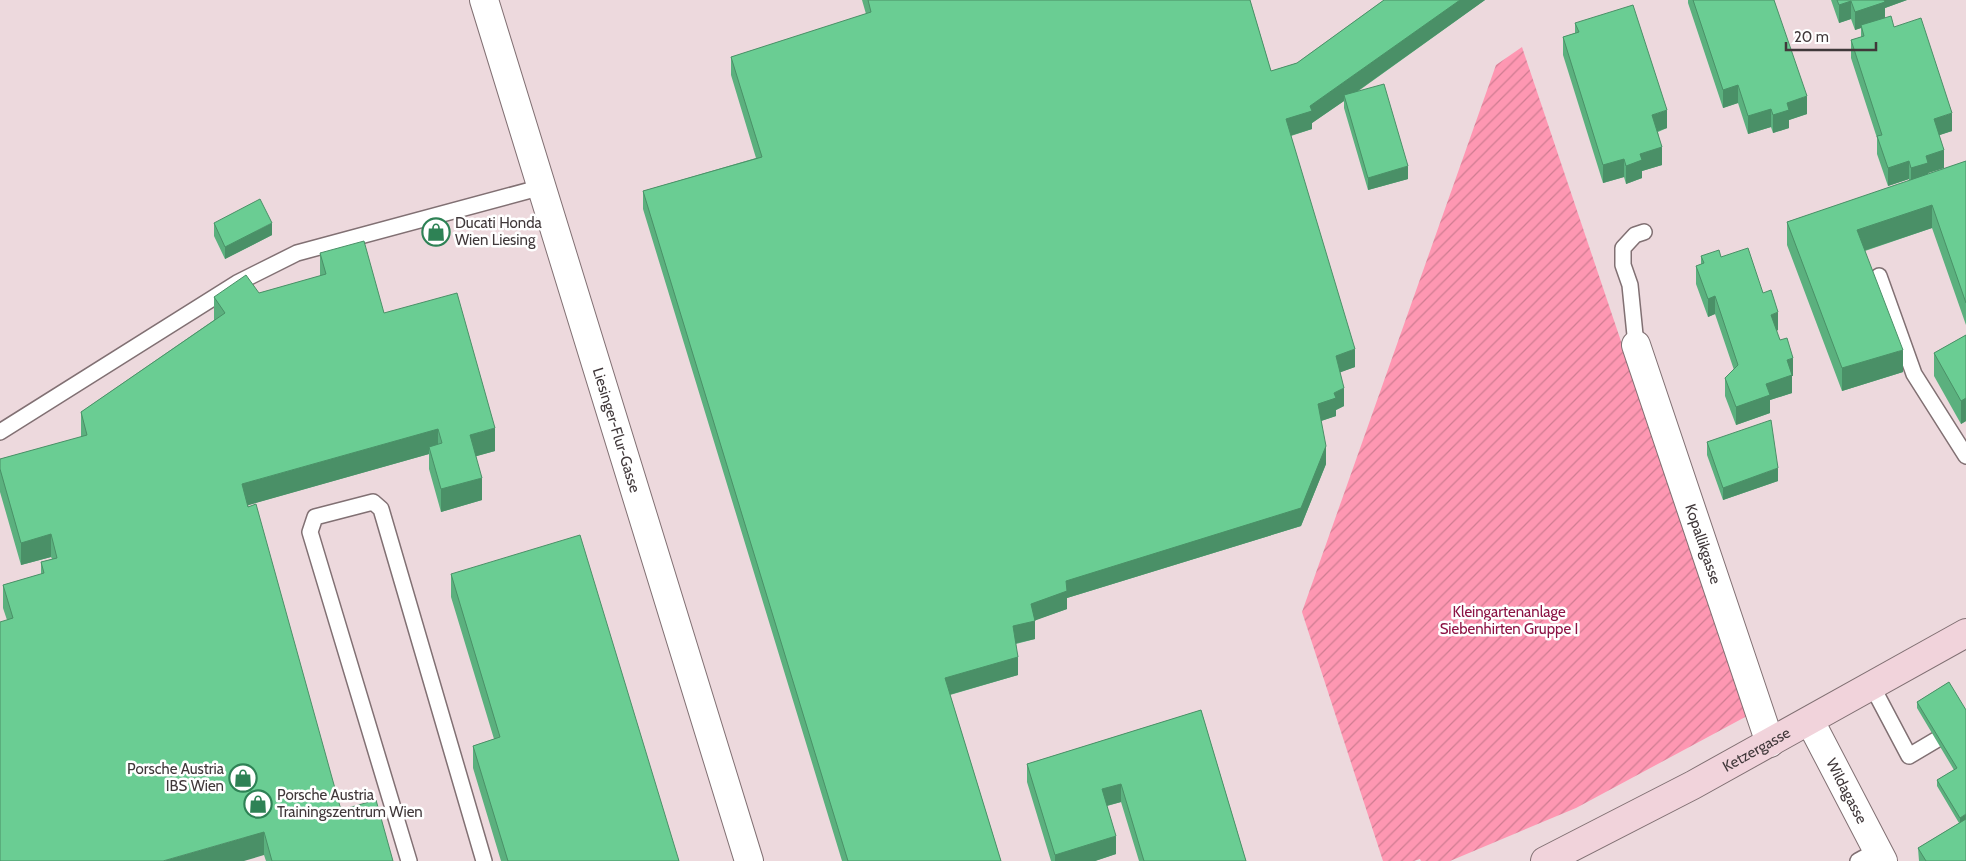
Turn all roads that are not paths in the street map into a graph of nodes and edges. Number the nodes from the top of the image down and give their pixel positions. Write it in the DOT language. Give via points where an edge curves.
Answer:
graph roads {
  1 [pos="484,0"];
  2 [pos="542,187"];
  3 [pos="1644,232"];
  4 [pos="1879,276"];
  5 [pos="1636,345"];
  6 [pos="0,432"];
  7 [pos="1966,456"];
  8 [pos="1966,633"];
  9 [pos="1872,686"];
  10 [pos="1810,721"];
  11 [pos="1936,740"];
  12 [pos="1770,743"];
  13 [pos="1873,857"];
  14 [pos="409,861"];
  15 [pos="484,861"];
  16 [pos="749,861"];
  17 [pos="1545,861"];
  1 -- 2 [label="street, Liesinger-Flur-Gasse"];
  2 -- 6 [label="lane" via="297,253 237,283"];
  2 -- 16 [label="street, Liesinger-Flur-Gasse"];
  3 -- 5 [label="lane" via="1635,235 1623,248"];
  4 -- 7 [label="lane" via="1914,374"];
  5 -- 12 [label="street, Kopallikgasse"];
  8 -- 9 [label="main road, Ketzergasse"];
  9 -- 10 [label="main road, Ketzergasse"];
  9 -- 11 [label="lane" via="1909,756"];
  10 -- 12 [label="main road, Ketzergasse"];
  10 -- 13 [label="street, Wildagasse"];
  12 -- 17 [label="main road, Ketzergasse"];
  14 -- 15 [label="lane" via="310,532 315,517 372,502 381,509"];
}
